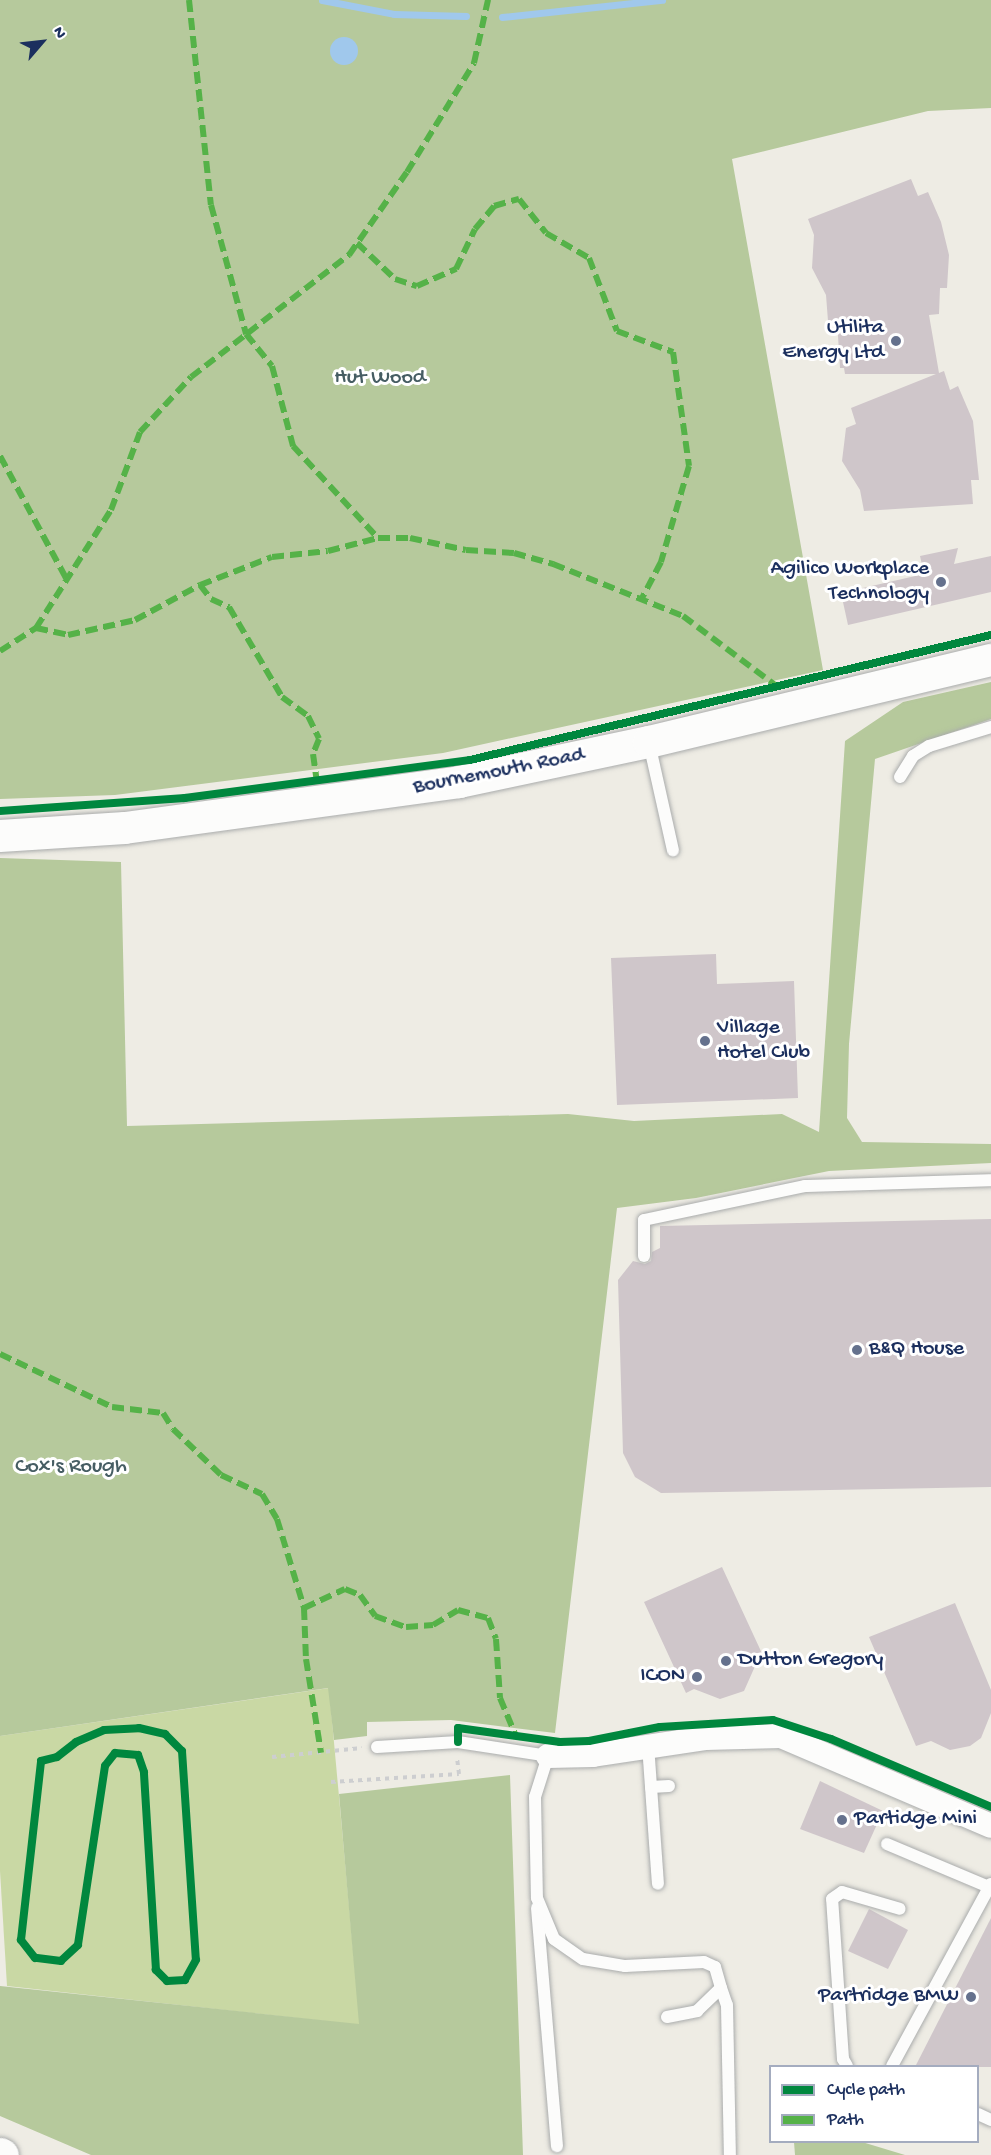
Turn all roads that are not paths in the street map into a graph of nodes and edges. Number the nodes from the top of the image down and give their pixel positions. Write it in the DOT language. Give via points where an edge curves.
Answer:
graph roads {
  1 [pos="991,660"];
  2 [pos="991,727"];
  3 [pos="649,742"];
  4 [pos="900,777"];
  5 [pos="0,836"];
  6 [pos="673,850"];
  7 [pos="991,1180"];
  8 [pos="644,1256"];
  9 [pos="648,1745"];
  10 [pos="377,1747"];
  11 [pos="548,1756"];
  12 [pos="669,1786"];
  13 [pos="651,1787"];
  14 [pos="991,1826"];
  15 [pos="887,1844"];
  16 [pos="658,1884"];
  17 [pos="990,1887"];
  18 [pos="537,1898"];
  19 [pos="900,1909"];
  20 [pos="721,1988"];
  21 [pos="667,2017"];
  22 [pos="846,2065"];
  23 [pos="893,2065"];
  24 [pos="557,2146"];
  25 [pos="730,2155"];
  1 -- 3 [label="street, Bournemouth Road"];
  2 -- 4 [label="lane" via="929,746 913,756"];
  3 -- 5 [label="street, Bournemouth Road" via="447,784 125,828"];
  3 -- 6 [label="lane"];
  7 -- 8 [label="lane" via="805,1186 644,1220"];
  9 -- 11 [label="street" via="593,1755"];
  9 -- 13 [label="lane"];
  9 -- 14 [label="street" via="758,1734 781,1736"];
  10 -- 11 [label="lane" via="458,1742"];
  11 -- 18 [label="lane" via="535,1797"];
  12 -- 13 [label="lane"];
  13 -- 16 [label="lane"];
  15 -- 17 [label="lane"];
  17 -- 23 [label="lane"];
  18 -- 20 [label="lane" via="554,1939 583,1959 625,1966 704,1962 715,1966"];
  18 -- 24 [label="lane"];
  19 -- 22 [label="lane" via="842,1892 832,1899"];
  20 -- 21 [label="lane" via="697,2011"];
  20 -- 25 [label="lane" via="727,2005"];
}
